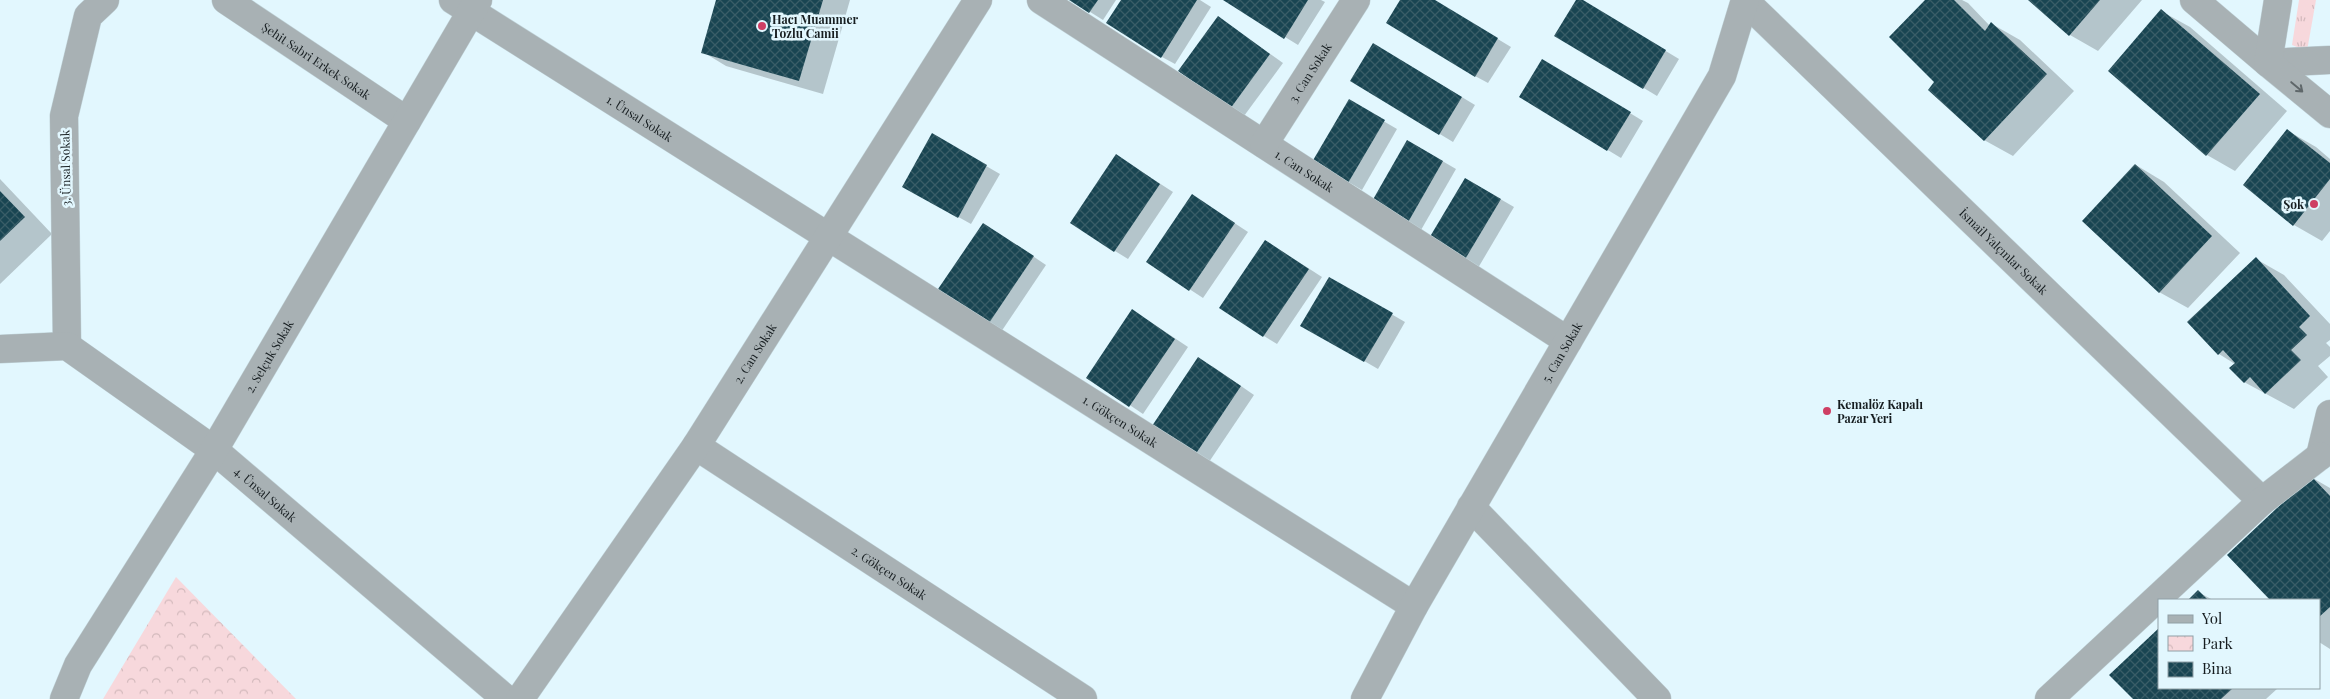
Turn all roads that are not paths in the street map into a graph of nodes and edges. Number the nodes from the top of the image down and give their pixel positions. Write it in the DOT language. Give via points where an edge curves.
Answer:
graph roads {
  1 [pos="105,0"];
  2 [pos="226,0"];
  3 [pos="978,0"];
  4 [pos="1041,0"];
  5 [pos="1356,0"];
  6 [pos="2194,0"];
  7 [pos="2278,0"];
  8 [pos="1745,1"];
  9 [pos="468,4"];
  10 [pos="2330,59"];
  11 [pos="2268,63"];
  12 [pos="2330,114"];
  13 [pos="407,121"];
  14 [pos="1264,144"];
  15 [pos="828,234"];
  16 [pos="1568,341"];
  17 [pos="67,346"];
  18 [pos="0,349"];
  19 [pos="2330,414"];
  20 [pos="696,446"];
  21 [pos="214,450"];
  22 [pos="2325,457"];
  23 [pos="2262,501"];
  24 [pos="1471,507"];
  25 [pos="1414,606"];
  26 [pos="64,699"];
  27 [pos="506,699"];
  28 [pos="520,699"];
  29 [pos="1083,699"];
  30 [pos="1366,699"];
  31 [pos="1657,699"];
  32 [pos="2048,699"];
  1 -- 17 [label="street, 3. Ünsal Sokak" via="88,16 64,116"];
  2 -- 13 [label="street, Şehit Sabri Erkek Sokak"];
  3 -- 15 [label="street, 2. Can Sokak"];
  4 -- 14 [label="street, 1. Can Sokak"];
  5 -- 14 [label="street, 3. Can Sokak"];
  6 -- 11 [label="street"];
  7 -- 11 [label="street"];
  8 -- 16 [label="street, 5. Can Sokak" via="1722,76"];
  8 -- 23 [label="street, İsmail Yalçınlar Sokak"];
  9 -- 13 [label="street, 2. Selçuk Sokak"];
  9 -- 15 [label="street, 1. Ünsal Sokak"];
  10 -- 11 [label="street"];
  11 -- 12 [label="street, one-way"];
  13 -- 21 [label="street, 2. Selçuk Sokak"];
  14 -- 16 [label="street, 1. Can Sokak"];
  15 -- 20 [label="street, 2. Can Sokak"];
  15 -- 25 [label="street, 1. Gökçen Sokak"];
  16 -- 24 [label="street, 5. Can Sokak"];
  17 -- 18 [label="street"];
  17 -- 21 [label="street, 4. Ünsal Sokak"];
  19 -- 22 [label="street"];
  20 -- 28 [label="street, 2. Can Sokak"];
  20 -- 29 [label="street, 2. Gökçen Sokak"];
  21 -- 26 [label="street, 2. Selçuk Sokak" via="78,664"];
  21 -- 27 [label="street, 4. Ünsal Sokak"];
  22 -- 23 [label="street"];
  23 -- 32 [label="street"];
  24 -- 25 [label="street, 5. Can Sokak"];
  24 -- 31 [label="street"];
  25 -- 30 [label="street, 5. Can Sokak"];
}
